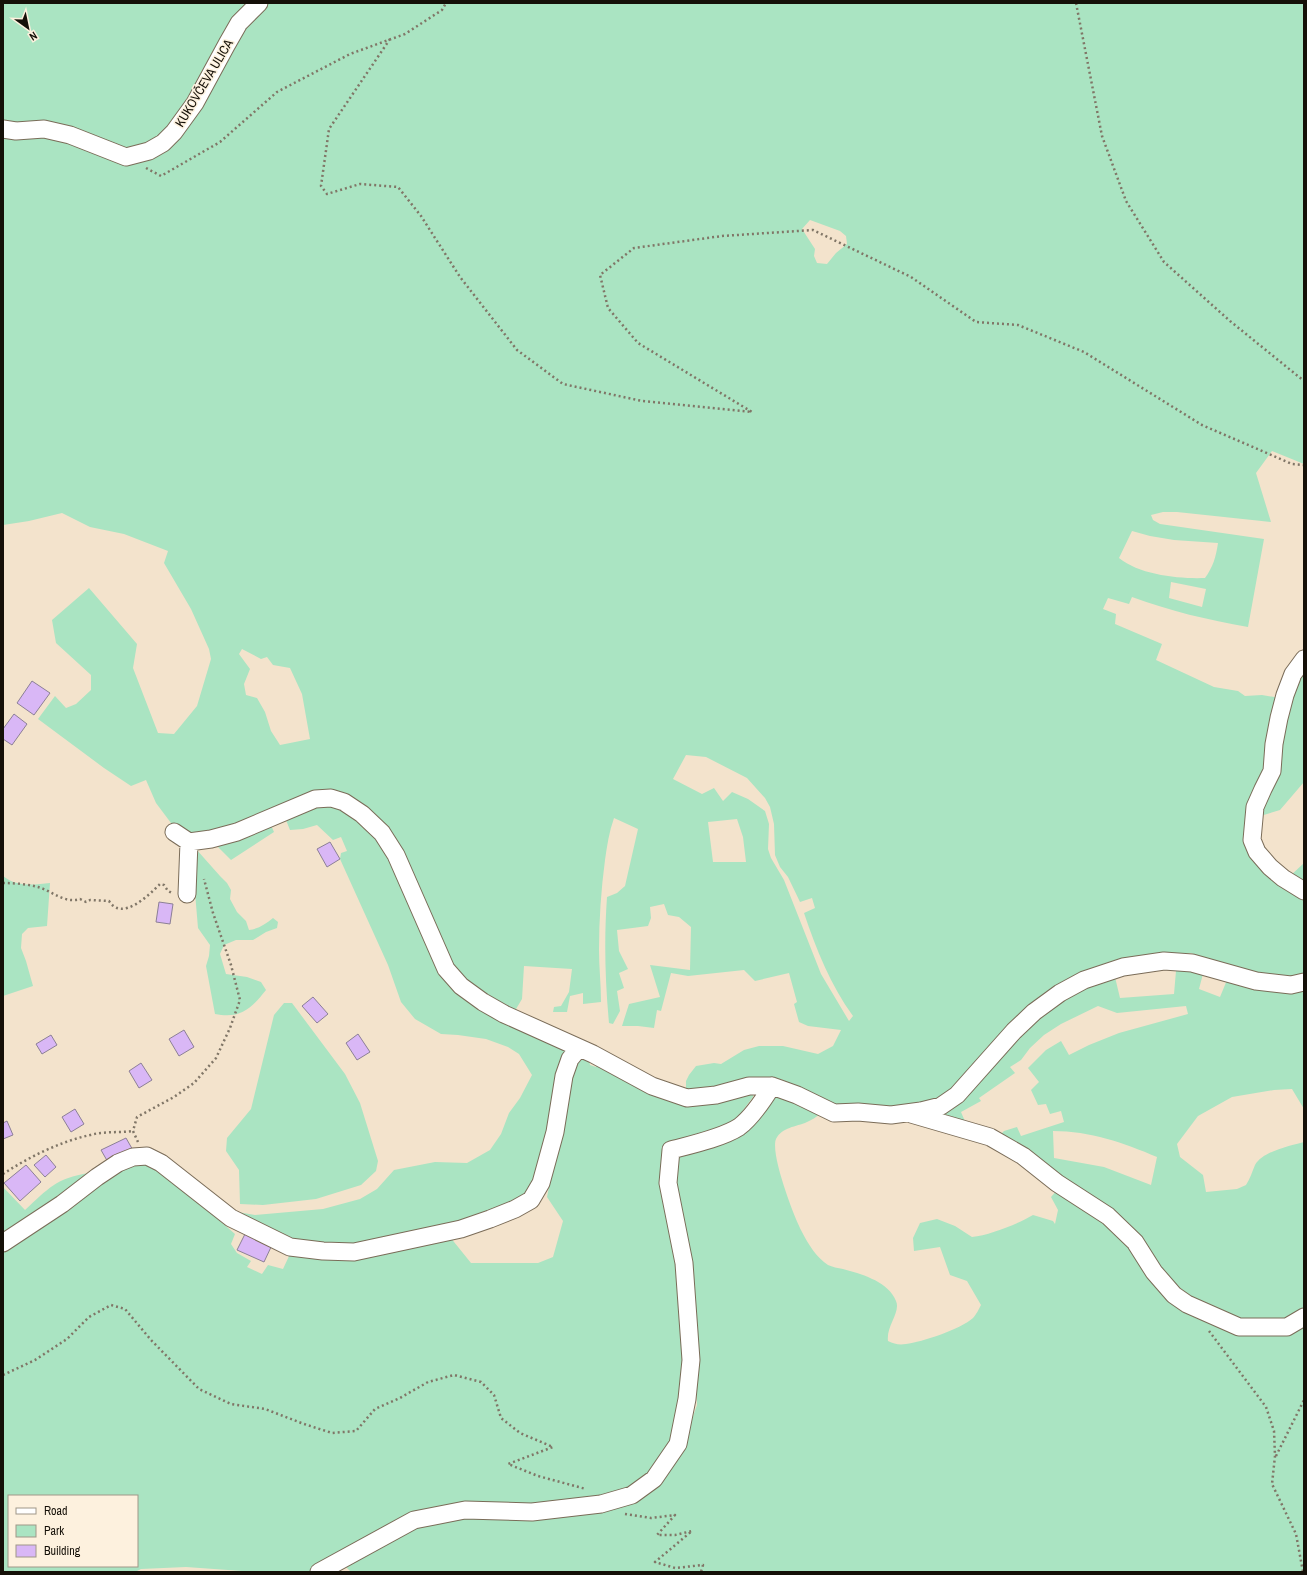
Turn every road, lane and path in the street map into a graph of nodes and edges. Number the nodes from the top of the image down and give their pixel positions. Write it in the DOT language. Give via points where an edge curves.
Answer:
graph roads {
  1 [pos="259,3"];
  2 [pos="446,3"];
  3 [pos="1076,3"];
  4 [pos="390,39"];
  5 [pos="3,129"];
  6 [pos="126,157"];
  7 [pos="1304,381"];
  8 [pos="1304,465"];
  9 [pos="1304,659"];
  10 [pos="174,832"];
  11 [pos="189,842"];
  12 [pos="202,873"];
  13 [pos="3,883"];
  14 [pos="1304,891"];
  15 [pos="181,893"];
  16 [pos="1304,982"];
  17 [pos="579,1048"];
  18 [pos="772,1086"];
  19 [pos="907,1113"];
  20 [pos="133,1131"];
  21 [pos="147,1156"];
  22 [pos="3,1174"];
  23 [pos="3,1243"];
  24 [pos="1304,1317"];
  25 [pos="1205,1327"];
  26 [pos="3,1375"];
  27 [pos="1304,1400"];
  28 [pos="1275,1456"];
  29 [pos="607,1503"];
  30 [pos="319,1572"];
  31 [pos="701,1572"];
  32 [pos="1303,1572"];
  1 -- 6 [label="street, KUKOVČEVA ULICA" via="240,23 195,103 174,132 163,143 149,151"];
  2 -- 4 [label="path" via="442,10 405,34"];
  3 -- 7 [label="path" via="1102,136 1126,201 1164,262 1230,321"];
  4 -- 6 [label="path" via="350,54 277,92 220,142 161,176"];
  4 -- 8 [label="path" via="329,129 321,186 327,194 360,184 398,187 421,216 460,276 517,350 563,384 642,401 752,412 638,343 608,308 600,275 634,248 722,236 814,230 911,277 976,322 1018,326 1084,352 1202,425 1292,464"];
  5 -- 6 [label="street" via="44,129"];
  9 -- 14 [label="street" via="1293,674 1285,694 1275,738 1272,771 1255,807 1252,840 1270,867"];
  10 -- 11 [label="street"];
  11 -- 15 [label="street"];
  11 -- 17 [label="street" via="238,832 315,799 332,798 344,802 362,814 382,833 396,855 446,970 461,986 504,1014"];
  12 -- 20 [label="path" via="232,965 240,1000 216,1058 194,1083 137,1117"];
  13 -- 15 [label="path" via="38,887 73,901 109,901 112,906 122,910 131,907 160,884 172,894"];
  16 -- 19 [label="street" via="1291,986 1256,981 1192,962 1164,961 1123,967 1084,980 1060,993 1014,1031 956,1095 941,1106"];
  17 -- 18 [label="street" via="652,1086 687,1098 716,1095 749,1086"];
  17 -- 21 [label="street" via="570,1059 564,1076 546,1168 531,1200 496,1217 461,1229 354,1252 290,1247 231,1218 161,1163"];
  18 -- 19 [label="street" via="834,1113"];
  18 -- 29 [label="street" via="739,1127 712,1139 671,1150 668,1183 684,1263 688,1309 691,1360 687,1399 678,1444 654,1479 632,1495"];
  19 -- 24 [label="street" via="990,1136 1023,1156 1057,1184 1108,1216 1135,1242 1154,1272 1174,1295 1186,1304 1239,1327 1287,1327"];
  20 -- 21 [label="path"];
  20 -- 22 [label="path" via="89,1135 58,1146"];
  21 -- 23 [label="street" via="133,1157 118,1163"];
  25 -- 28 [label="path" via="1266,1407 1274,1431"];
  26 -- 29 [label="path" via="35,1360 66,1339 89,1317 111,1305 126,1309 151,1340 199,1389 231,1404 265,1409 332,1433 356,1431 375,1409 428,1382 454,1375 481,1382 494,1395 501,1418 520,1433 553,1446 508,1464 597,1494"];
  27 -- 28 [label="path"];
  28 -- 32 [label="path" via="1272,1484 1296,1534"];
  29 -- 30 [label="street" via="532,1512 465,1510 414,1520"];
  29 -- 31 [label="path" via="620,1513 651,1518 675,1515 658,1534 675,1535 692,1531 655,1562 675,1568 703,1565"];
}
